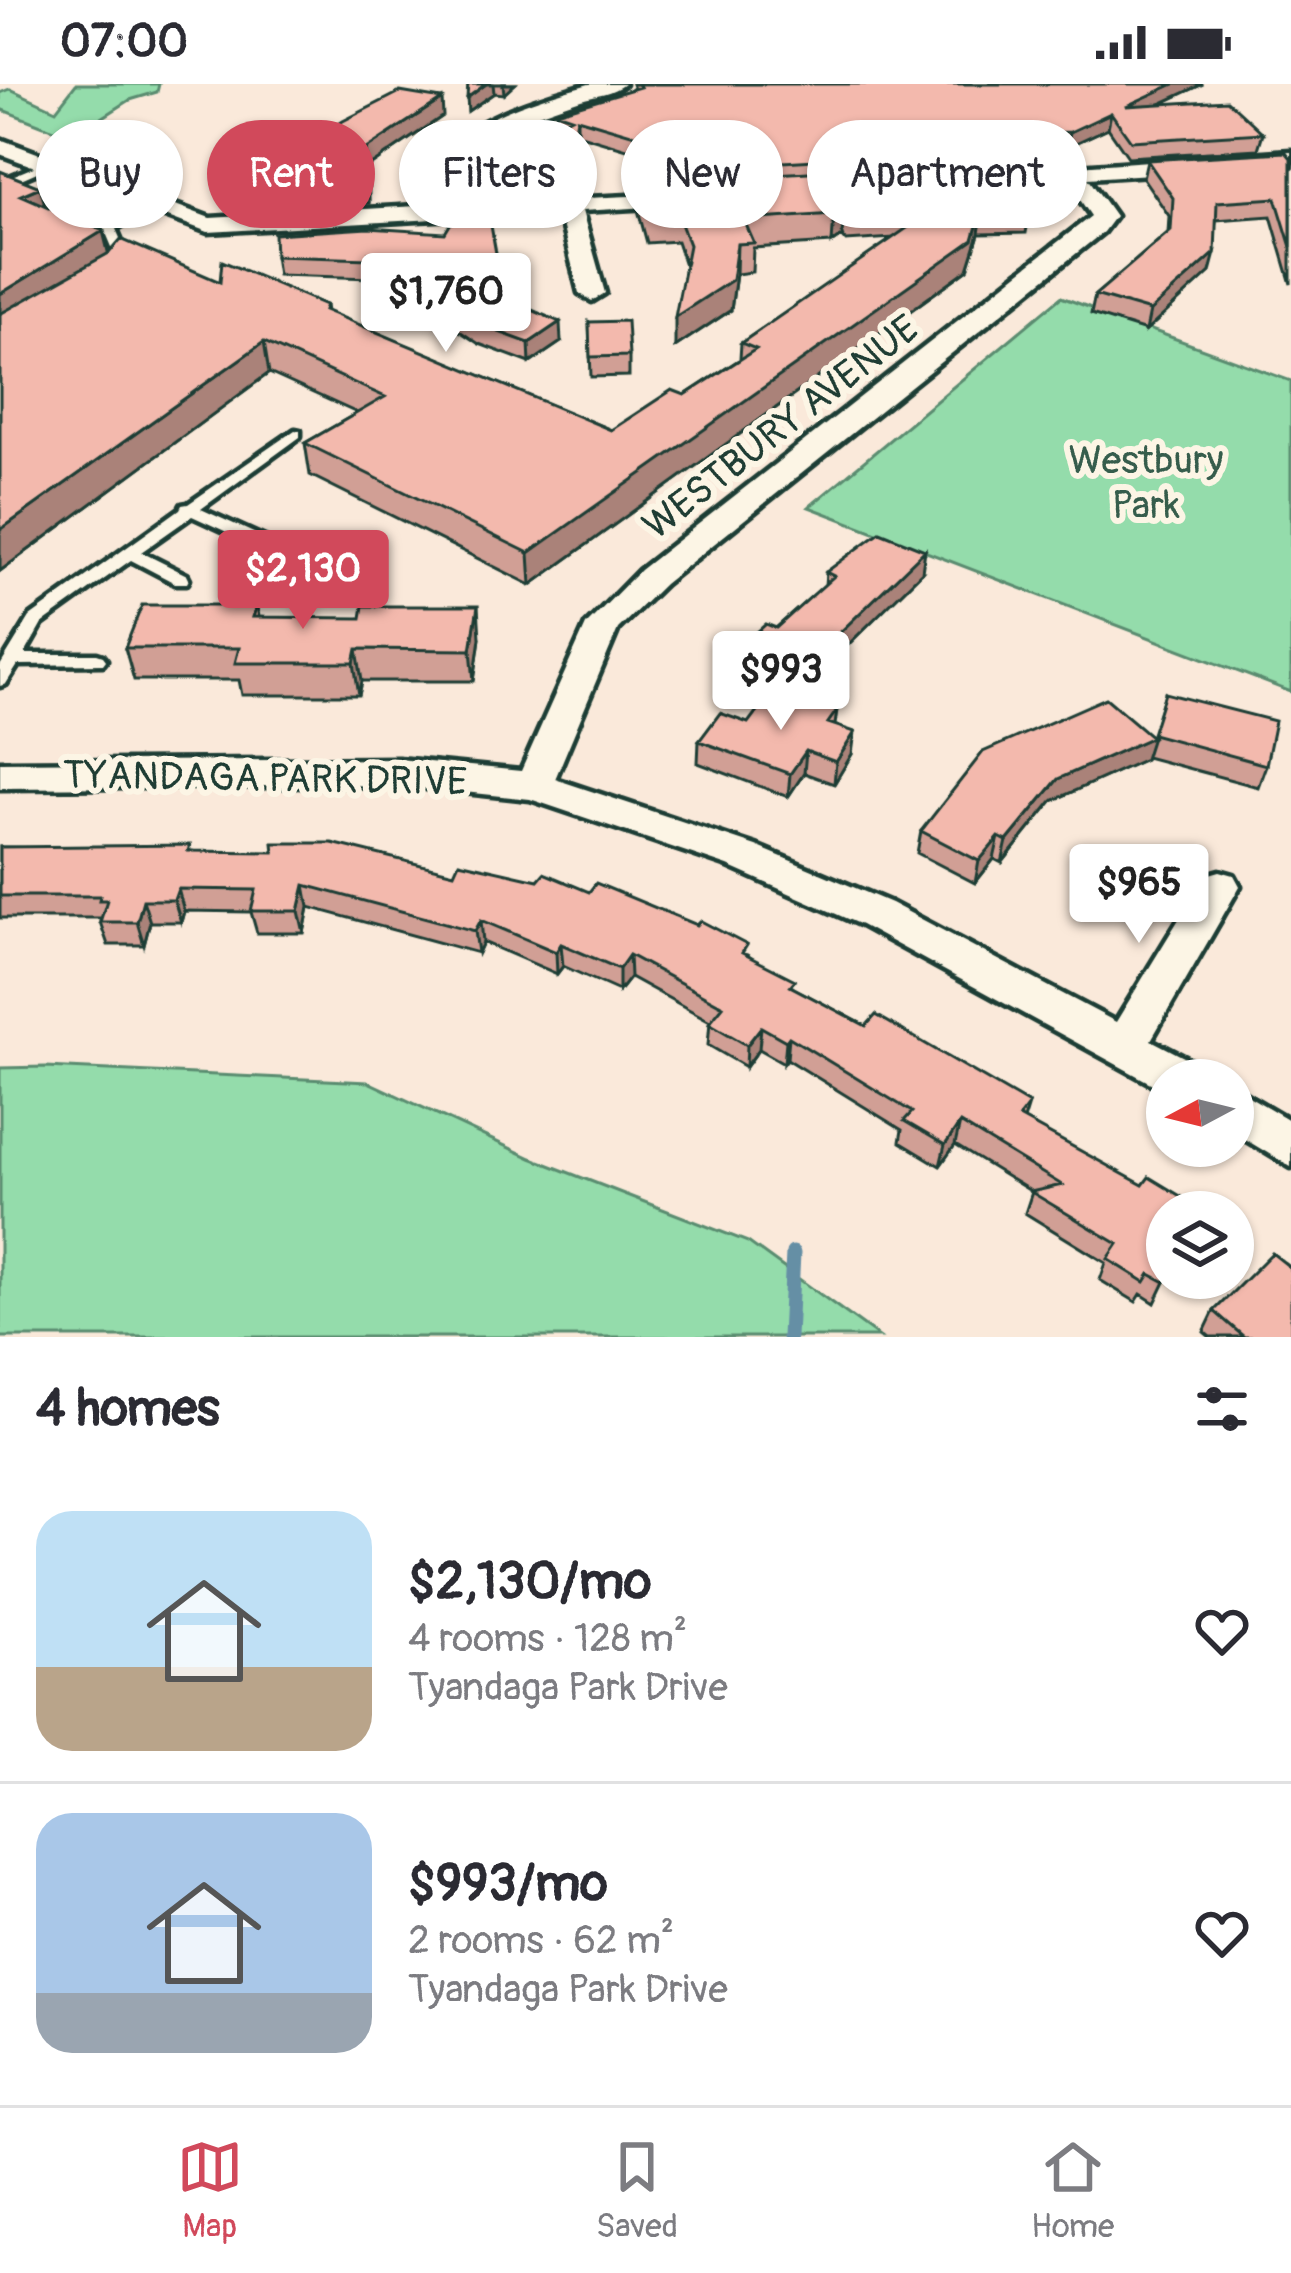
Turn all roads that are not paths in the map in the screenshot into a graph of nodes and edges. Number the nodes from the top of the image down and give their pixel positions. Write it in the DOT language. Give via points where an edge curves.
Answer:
graph roads {
  1 [pos="606,85"];
  2 [pos="516,120"];
  3 [pos="0,146"];
  4 [pos="1291,158"];
  5 [pos="36,162"];
  6 [pos="36,170"];
  7 [pos="1087,171"];
  8 [pos="0,185"];
  9 [pos="1087,193"];
  10 [pos="399,216"];
  11 [pos="183,218"];
  12 [pos="110,228"];
  13 [pos="575,228"];
  14 [pos="110,275"];
  15 [pos="592,293"];
  16 [pos="295,434"];
  17 [pos="187,508"];
  18 [pos="128,552"];
  19 [pos="307,563"];
  20 [pos="181,579"];
  21 [pos="13,659"];
  22 [pos="97,660"];
  23 [pos="0,680"];
  24 [pos="0,775"];
  25 [pos="533,786"];
  26 [pos="1220,886"];
  27 [pos="1125,1046"];
  28 [pos="1148,1059"];
  29 [pos="1254,1121"];
  30 [pos="1291,1146"];
  1 -- 2 [label="street"];
  3 -- 5 [label="street"];
  4 -- 7 [label="street"];
  6 -- 8 [label="lane"];
  9 -- 25 [label="street, WESTBURY AVENUE" via="1103,216 1095,227 652,577 603,625"];
  10 -- 11 [label="street" via="208,226"];
  12 -- 14 [label="lane" via="123,259"];
  13 -- 15 [label="street"];
  16 -- 17 [label="lane"];
  17 -- 18 [label="lane"];
  17 -- 19 [label="lane"];
  18 -- 20 [label="lane"];
  18 -- 21 [label="lane" via="36,621"];
  21 -- 22 [label="lane"];
  21 -- 23 [label="lane"];
  24 -- 25 [label="street, TYANDAGA PARK DRIVE" via="359,772"];
  25 -- 27 [label="street, TYANDAGA PARK DRIVE" via="658,825 876,914"];
  26 -- 27 [label="street"];
  27 -- 28 [label="street, TYANDAGA PARK DRIVE"];
  29 -- 30 [label="street"];
}
